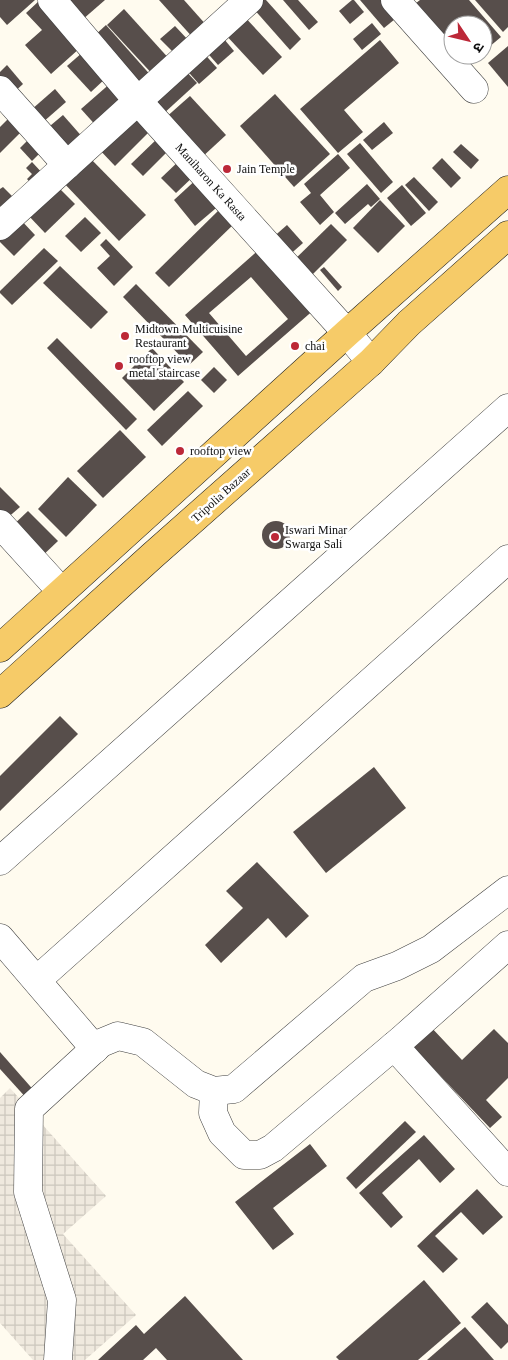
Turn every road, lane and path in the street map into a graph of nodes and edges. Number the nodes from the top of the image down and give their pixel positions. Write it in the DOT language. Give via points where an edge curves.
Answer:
graph roads {
  1 [pos="52,0"];
  2 [pos="249,0"];
  3 [pos="395,0"];
  4 [pos="474,89"];
  5 [pos="0,90"];
  6 [pos="137,100"];
  7 [pos="67,165"];
  8 [pos="508,190"];
  9 [pos="0,226"];
  10 [pos="508,235"];
  11 [pos="347,333"];
  12 [pos="370,362"];
  13 [pos="508,408"];
  14 [pos="0,524"];
  15 [pos="508,559"];
  16 [pos="61,592"];
  17 [pos="0,648"];
  18 [pos="0,694"];
  19 [pos="0,861"];
  20 [pos="508,890"];
  21 [pos="0,938"];
  22 [pos="508,945"];
  23 [pos="37,980"];
  24 [pos="394,1046"];
  25 [pos="95,1049"];
  26 [pos="214,1091"];
  27 [pos="508,1172"];
  28 [pos="58,1360"];
  1 -- 6 [label="street, Maniharon Ka Rasta"];
  2 -- 6 [label="street"];
  3 -- 4 [label="street"];
  5 -- 7 [label="street"];
  6 -- 7 [label="street"];
  6 -- 11 [label="street, Maniharon Ka Rasta"];
  7 -- 9 [label="street"];
  8 -- 11 [label="main road"];
  10 -- 12 [label="main road, Tripolia Bazaar"];
  11 -- 12 [label="street, Maniharon Ka Rasta"];
  11 -- 16 [label="main road"];
  12 -- 18 [label="main road, Tripolia Bazaar"];
  13 -- 19 [label="street"];
  14 -- 16 [label="street"];
  15 -- 23 [label="street"];
  16 -- 17 [label="main road"];
  20 -- 26 [label="street" via="431,949 364,978 234,1090"];
  21 -- 23 [label="street"];
  22 -- 24 [label="street"];
  23 -- 25 [label="street"];
  24 -- 26 [label="street" via="260,1155 244,1155 222,1133 213,1113"];
  24 -- 27 [label="street"];
  25 -- 26 [label="street" via="118,1036 143,1042 196,1084"];
  25 -- 28 [label="street" via="29,1109 28,1192 62,1300"];
}
